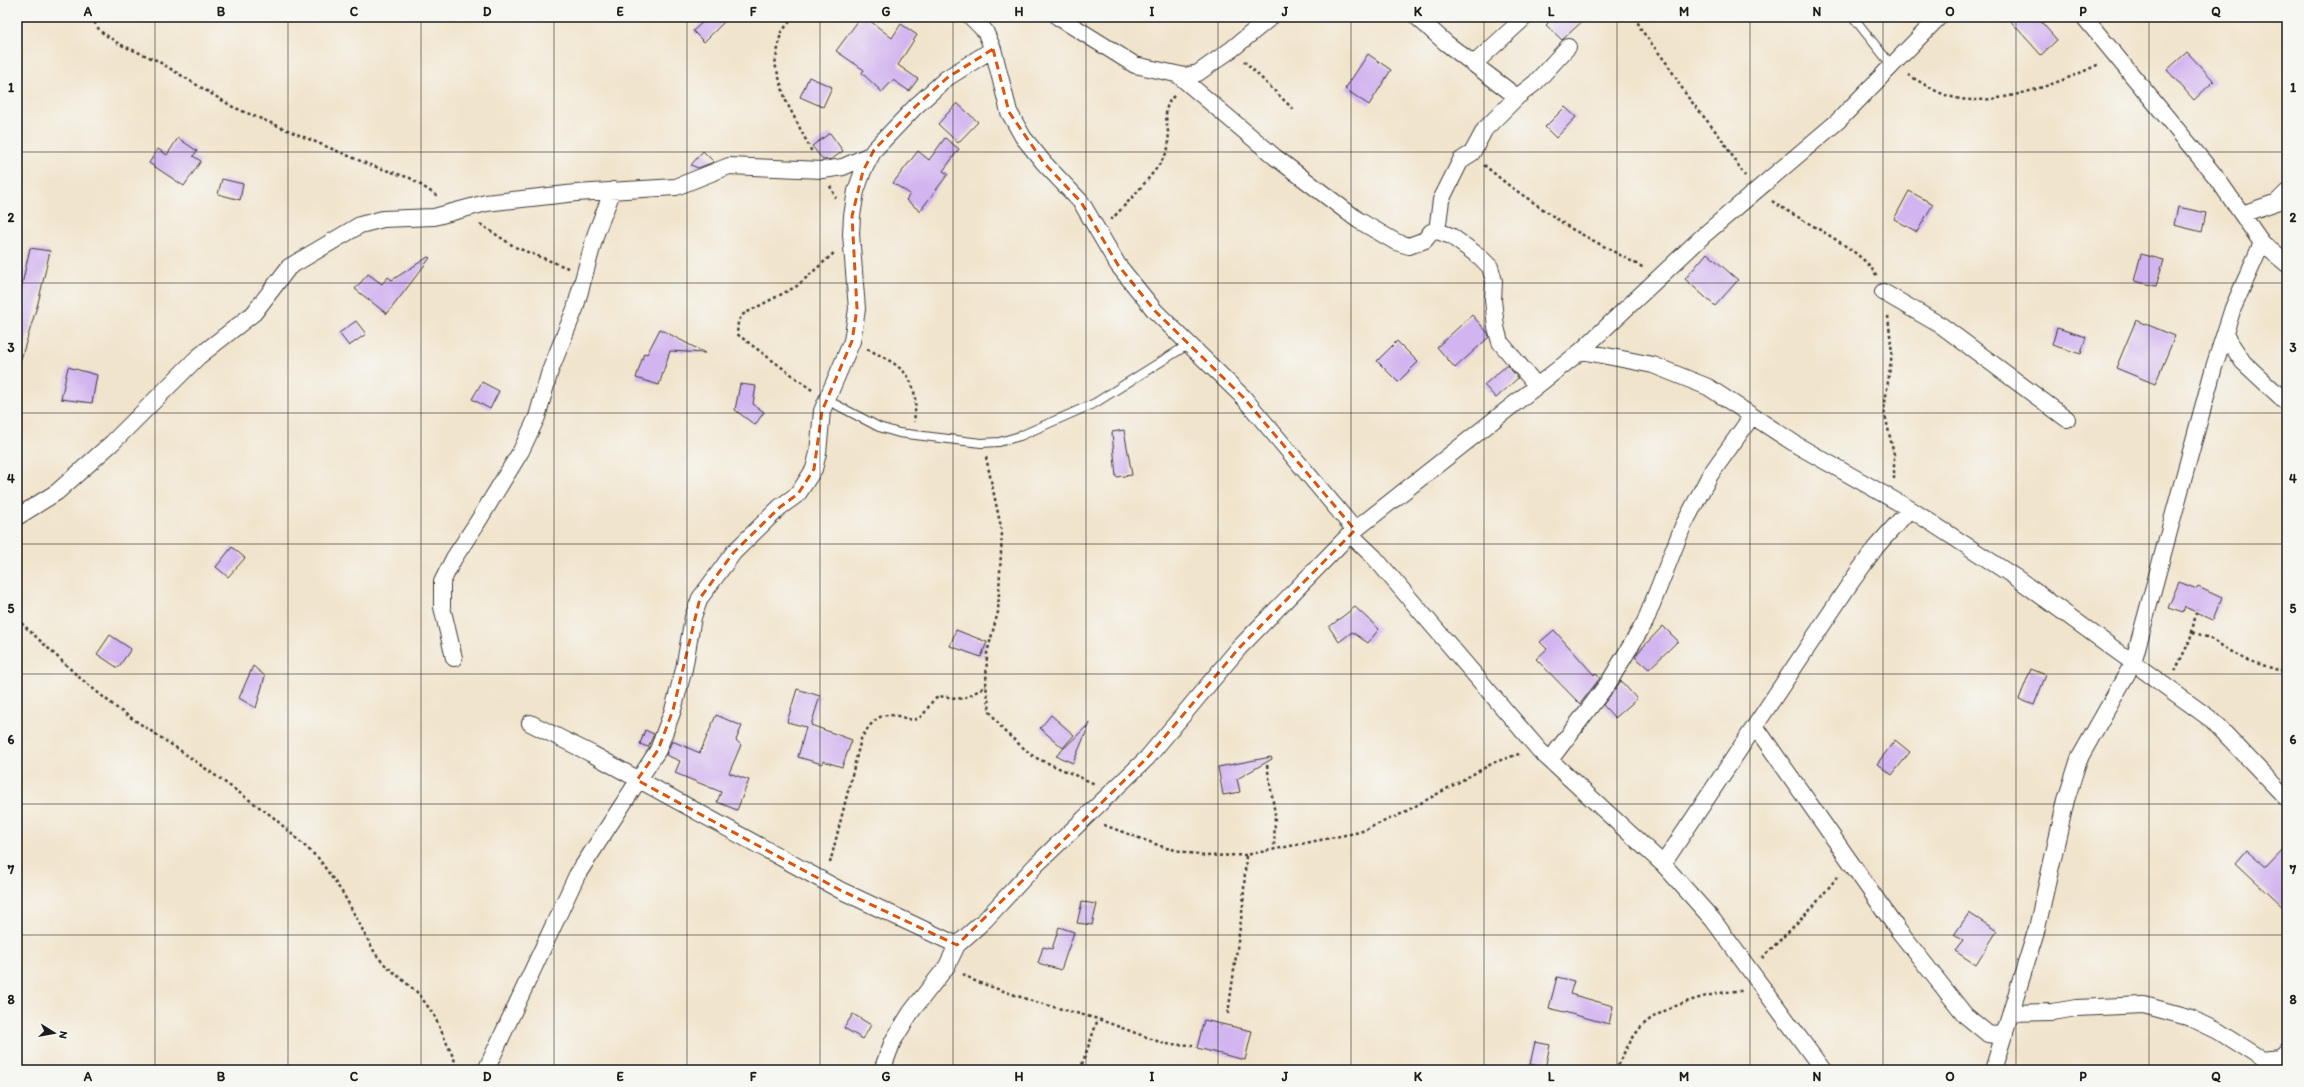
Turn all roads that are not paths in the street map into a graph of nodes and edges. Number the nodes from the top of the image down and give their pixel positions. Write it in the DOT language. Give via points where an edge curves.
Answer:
graph roads {
  1 [pos="971,17"];
  2 [pos="1058,17"];
  3 [pos="1271,17"];
  4 [pos="1417,17"];
  5 [pos="1526,17"];
  6 [pos="1853,17"];
  7 [pos="1939,17"];
  8 [pos="2084,17"];
  9 [pos="1568,48"];
  10 [pos="992,49"];
  11 [pos="1475,63"];
  12 [pos="1892,66"];
  13 [pos="1183,79"];
  14 [pos="1517,97"];
  15 [pos="872,154"];
  16 [pos="613,190"];
  17 [pos="2287,192"];
  18 [pos="2242,214"];
  19 [pos="1437,231"];
  20 [pos="2262,243"];
  21 [pos="2287,264"];
  22 [pos="1883,292"];
  23 [pos="2224,335"];
  24 [pos="1189,344"];
  25 [pos="1580,351"];
  26 [pos="1537,386"];
  27 [pos="826,400"];
  28 [pos="2287,403"];
  29 [pos="1752,416"];
  30 [pos="2067,419"];
  31 [pos="1910,509"];
  32 [pos="17,517"];
  33 [pos="1352,532"];
  34 [pos="454,658"];
  35 [pos="2132,663"];
  36 [pos="530,724"];
  37 [pos="1755,726"];
  38 [pos="1545,755"];
  39 [pos="637,780"];
  40 [pos="2287,799"];
  41 [pos="1663,864"];
  42 [pos="957,944"];
  43 [pos="2011,1013"];
  44 [pos="2005,1033"];
  45 [pos="2287,1051"];
  46 [pos="486,1070"];
  47 [pos="882,1070"];
  48 [pos="1823,1070"];
  49 [pos="1993,1070"];
  1 -- 10 [label="street" via="985,31"];
  2 -- 13 [label="street" via="1135,64"];
  3 -- 13 [label="street" via="1198,73 1185,76"];
  4 -- 11 [label="street" via="1446,43"];
  5 -- 11 [label="street"];
  6 -- 12 [label="lane"];
  7 -- 12 [label="street"];
  8 -- 18 [label="street" via="2216,176"];
  9 -- 14 [label="street"];
  10 -- 15 [label="street" via="946,78"];
  10 -- 24 [label="street" via="1008,112 1023,137 1081,202 1118,265 1155,311"];
  11 -- 14 [label="street"];
  12 -- 25 [label="street" via="1838,121 1704,235"];
  13 -- 19 [label="street" via="1274,157 1358,220 1396,242 1409,246 1425,240 1431,232"];
  14 -- 19 [label="street" via="1485,129 1472,153 1461,160 1441,200"];
  15 -- 16 [label="street" via="843,167 823,170 729,166 676,187"];
  15 -- 27 [label="street" via="856,191 851,234 857,309 852,341"];
  16 -- 32 [label="street" via="486,203 434,217 383,219 360,225 289,267 254,313 198,357 112,443 57,492"];
  16 -- 34 [label="street" via="596,233 575,309 550,371 537,418 521,451 454,558 442,582 442,606"];
  17 -- 18 [label="street" via="2277,202"];
  18 -- 20 [label="street"];
  19 -- 26 [label="street" via="1451,236 1490,267 1494,281 1493,300 1500,342"];
  20 -- 21 [label="street"];
  20 -- 23 [label="street"];
  22 -- 30 [label="street" via="1942,326"];
  23 -- 28 [label="street" via="2243,362"];
  23 -- 35 [label="street"];
  24 -- 27 [label="lane" via="1094,403 1020,436 999,442 912,435 879,427"];
  24 -- 33 [label="street" via="1243,397"];
  25 -- 26 [label="street"];
  25 -- 29 [label="street" via="1652,365 1708,388"];
  26 -- 33 [label="street"];
  27 -- 39 [label="street" via="822,411 814,469 798,494 780,507 734,552 700,598 693,617 684,670 673,710 658,750"];
  29 -- 31 [label="street" via="1800,447"];
  29 -- 38 [label="street" via="1710,475 1683,526 1642,628 1609,682"];
  31 -- 35 [label="street" via="2018,580"];
  31 -- 37 [label="street" via="1876,547 1853,578"];
  33 -- 38 [label="street"];
  33 -- 42 [label="street" via="1239,648 1147,758 1036,865 985,920"];
  35 -- 40 [label="street" via="2212,720"];
  35 -- 43 [label="street" via="2079,758 2066,800 2037,928"];
  36 -- 39 [label="street" via="592,754"];
  37 -- 41 [label="street"];
  37 -- 44 [label="street" via="1898,930 1965,1015 1988,1034"];
  38 -- 41 [label="street"];
  39 -- 42 [label="street" via="821,880"];
  39 -- 46 [label="street" via="577,875"];
  41 -- 48 [label="street" via="1713,920"];
  42 -- 47 [label="street" via="947,966 911,1012 893,1041"];
  43 -- 44 [label="street"];
  43 -- 45 [label="street" via="2144,1005 2191,1018 2218,1031 2262,1059 2280,1057"];
  44 -- 49 [label="street"];
}
